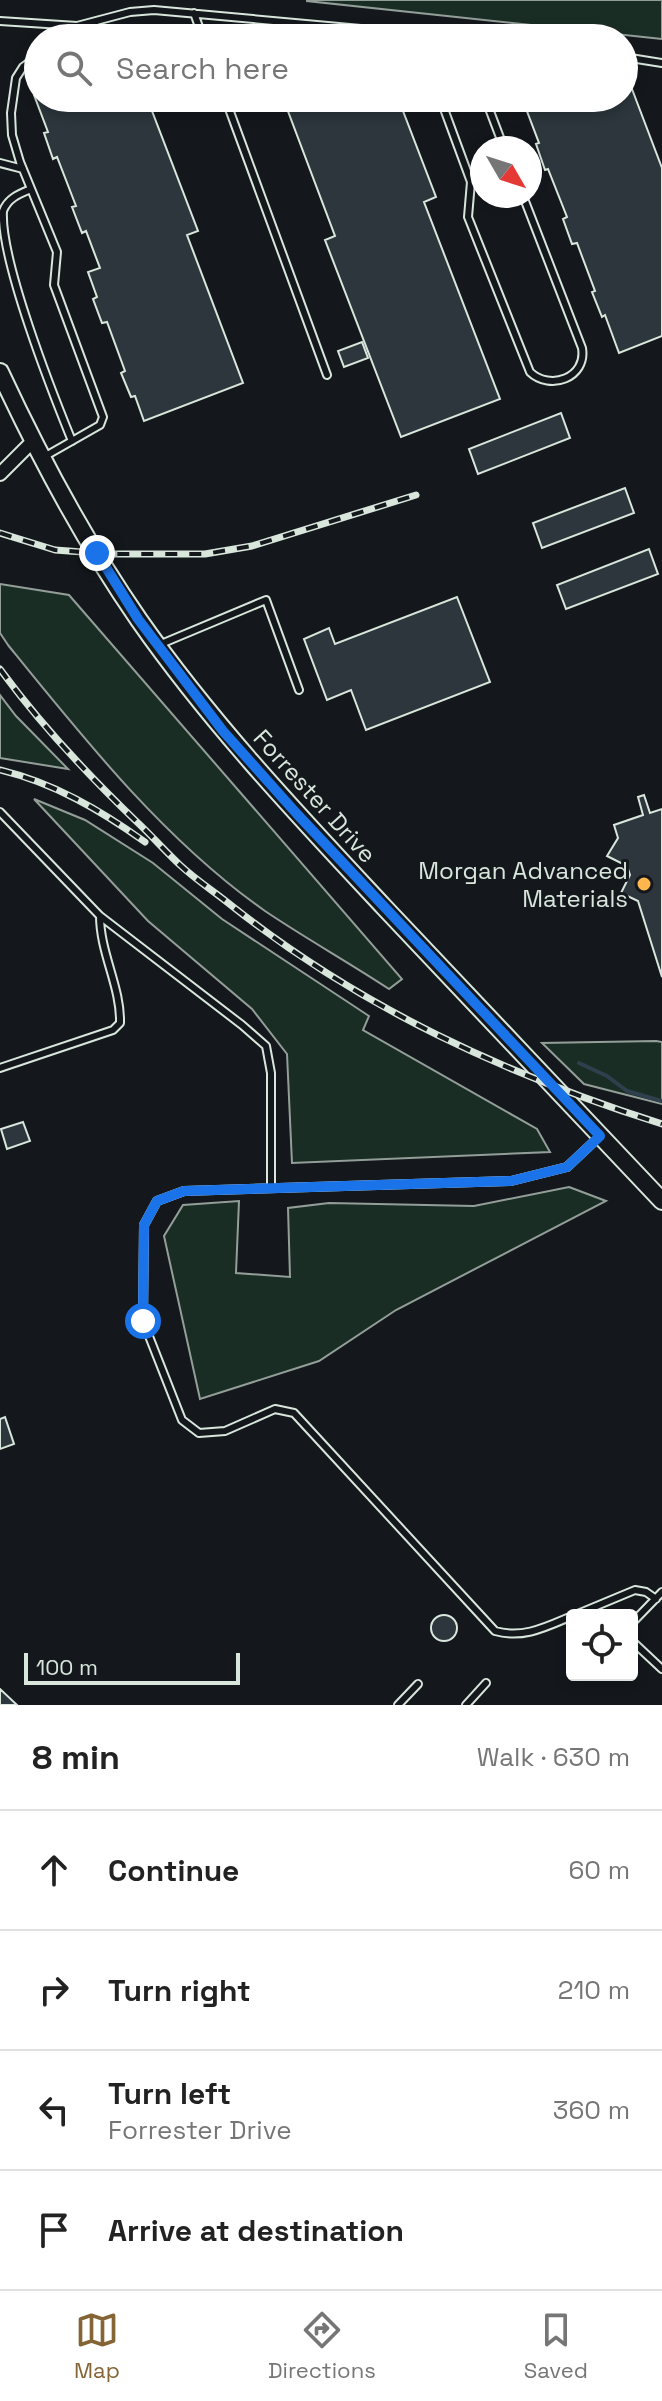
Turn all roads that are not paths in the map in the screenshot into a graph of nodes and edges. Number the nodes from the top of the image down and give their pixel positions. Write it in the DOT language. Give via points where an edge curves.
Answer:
graph roads {
  1 [pos="194,13"];
  2 [pos="0,21"];
  3 [pos="98,22"];
  4 [pos="32,24"];
  5 [pos="84,24"];
  6 [pos="95,24"];
  7 [pos="198,24"];
  8 [pos="301,24"];
  9 [pos="638,59"];
  10 [pos="662,63"];
  11 [pos="24,66"];
  12 [pos="230,112"];
  13 [pos="445,112"];
  14 [pos="490,112"];
  15 [pos="499,136"];
  16 [pos="0,163"];
  17 [pos="23,169"];
  18 [pos="470,179"];
  19 [pos="31,189"];
  20 [pos="470,194"];
  21 [pos="528,208"];
  22 [pos="0,372"];
  23 [pos="327,375"];
  24 [pos="72,441"];
  25 [pos="32,442"];
  26 [pos="42,459"];
  27 [pos="0,474"];
  28 [pos="158,646"];
  29 [pos="299,690"];
  30 [pos="0,812"];
  31 [pos="100,916"];
  32 [pos="0,1068"];
  33 [pos="600,1136"];
  34 [pos="271,1188"];
  35 [pos="662,1201"];
  36 [pos="662,1592"];
  37 [pos="656,1599"];
  38 [pos="590,1609"];
  39 [pos="638,1617"];
  40 [pos="566,1619"];
  41 [pos="638,1647"];
  42 [pos="662,1669"];
  43 [pos="486,1683"];
  44 [pos="418,1684"];
  45 [pos="398,1705"];
  46 [pos="466,1705"];
  1 -- 3 [label="lane" via="130,12"];
  1 -- 7 [label="lane"];
  1 -- 8 [label="lane"];
  2 -- 4 [label="lane"];
  3 -- 5 [label="lane"];
  3 -- 6 [label="lane"];
  9 -- 10 [label="lane"];
  11 -- 17 [label="lane" via="12,92 12,135"];
  12 -- 23 [label="lane"];
  13 -- 18 [label="lane"];
  14 -- 15 [label="lane"];
  16 -- 17 [label="lane"];
  17 -- 19 [label="lane"];
  19 -- 24 [label="lane" via="11,198 3,212 7,281"];
  19 -- 24 [label="lane" via="57,252 54,285 103,410 100,425"];
  20 -- 21 [label="lane" via="468,217 530,372 553,382 576,372 584,358"];
  22 -- 25 [label="street, Forrester Drive"];
  24 -- 26 [label="lane"];
  25 -- 26 [label="street, Forrester Drive"];
  25 -- 27 [label="street"];
  26 -- 28 [label="street, Forrester Drive"];
  28 -- 29 [label="lane" via="266,600"];
  28 -- 33 [label="street, Forrester Drive" via="223,731 297,814"];
  30 -- 31 [label="lane"];
  31 -- 32 [label="lane" via="120,1023 113,1030"];
  31 -- 34 [label="lane" via="266,1046 271,1073"];
  33 -- 34 [label="lane" via="567,1167 511,1181"];
  33 -- 35 [label="street, Forrester Drive"];
  34 -- 40 [label="lane" via="184,1191 157,1201 144,1225 143,1321 182,1420 199,1433 225,1431 275,1409 294,1413 495,1631 512,1636"];
  36 -- 37 [label="lane"];
  37 -- 38 [label="lane" via="635,1590"];
  37 -- 39 [label="lane"];
  41 -- 42 [label="lane"];
  43 -- 46 [label="lane"];
  44 -- 45 [label="lane"];
}
